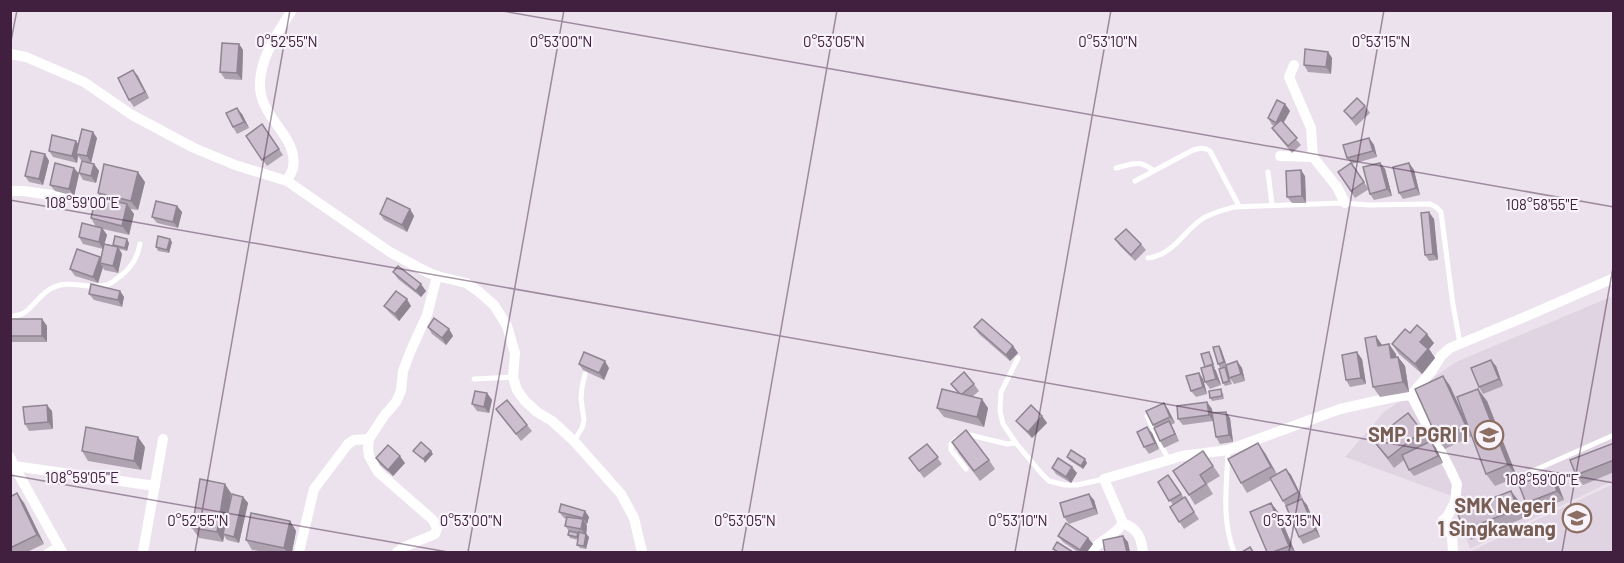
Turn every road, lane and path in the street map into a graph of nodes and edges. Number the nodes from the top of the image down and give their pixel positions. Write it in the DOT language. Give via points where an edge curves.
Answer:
graph roads {
  1 [pos="292,10"];
  2 [pos="10,54"];
  3 [pos="1294,65"];
  4 [pos="1280,156"];
  5 [pos="1313,158"];
  6 [pos="1116,168"];
  7 [pos="1154,171"];
  8 [pos="1268,172"];
  9 [pos="287,181"];
  10 [pos="1135,181"];
  11 [pos="10,191"];
  12 [pos="64,198"];
  13 [pos="1345,203"];
  14 [pos="1272,205"];
  15 [pos="1239,206"];
  16 [pos="140,244"];
  17 [pos="1148,258"];
  18 [pos="437,276"];
  19 [pos="1614,278"];
  20 [pos="10,317"];
  21 [pos="1460,343"];
  22 [pos="1018,358"];
  23 [pos="585,374"];
  24 [pos="513,377"];
  25 [pos="474,379"];
  26 [pos="1411,394"];
  27 [pos="1148,416"];
  28 [pos="1614,435"];
  29 [pos="163,439"];
  30 [pos="369,439"];
  31 [pos="574,441"];
  32 [pos="1016,443"];
  33 [pos="1228,450"];
  34 [pos="12,461"];
  35 [pos="1169,461"];
  36 [pos="966,469"];
  37 [pos="1526,474"];
  38 [pos="1104,479"];
  39 [pos="155,486"];
  40 [pos="1123,524"];
  41 [pos="60,549"];
  42 [pos="46,552"];
  43 [pos="143,552"];
  44 [pos="299,552"];
  45 [pos="397,552"];
  46 [pos="642,552"];
  47 [pos="1090,552"];
  48 [pos="1143,552"];
  49 [pos="1234,552"];
  50 [pos="1453,552"];
  1 -- 9 [label="street" via="266,53 260,82 261,98 269,115 293,151 293,169"];
  2 -- 9 [label="street" via="84,82 132,115 194,148"];
  3 -- 5 [label="street" via="1289,77 1311,128"];
  4 -- 5 [label="street"];
  5 -- 13 [label="street"];
  6 -- 7 [label="lane" via="1140,163"];
  7 -- 10 [label="lane"];
  7 -- 15 [label="lane" via="1193,150 1205,148"];
  8 -- 14 [label="lane"];
  9 -- 18 [label="street" via="390,252"];
  11 -- 12 [label="street"];
  13 -- 14 [label="lane"];
  13 -- 21 [label="lane" via="1430,204 1439,209"];
  14 -- 15 [label="lane"];
  15 -- 17 [label="lane" via="1202,219 1158,257"];
  16 -- 20 [label="lane" via="131,267 107,285 69,283 53,287 23,313"];
  18 -- 24 [label="street" via="466,283 494,305 513,345"];
  18 -- 30 [label="street" via="427,315 404,371 401,392"];
  19 -- 21 [label="street"];
  21 -- 26 [label="street" via="1441,356"];
  22 -- 32 [label="lane" via="1001,392 1000,411 1003,424"];
  23 -- 31 [label="lane" via="581,393 584,420"];
  24 -- 25 [label="lane"];
  24 -- 31 [label="street" via="525,401"];
  26 -- 33 [label="street" via="1340,409"];
  26 -- 50 [label="street" via="1456,484 1455,502 1443,520 1452,537"];
  27 -- 35 [label="lane"];
  28 -- 37 [label="lane"];
  29 -- 39 [label="street"];
  30 -- 44 [label="street" via="348,444 317,484"];
  30 -- 45 [label="street" via="369,456 378,472 433,520 436,528 435,534"];
  31 -- 46 [label="street" via="621,494 634,518"];
  32 -- 36 [label="lane" via="964,435 950,447"];
  32 -- 38 [label="lane" via="1049,481 1077,485"];
  33 -- 35 [label="street"];
  33 -- 49 [label="lane" via="1225,513"];
  34 -- 39 [label="street"];
  34 -- 41 [label="street"];
  35 -- 38 [label="street"];
  38 -- 40 [label="street"];
  39 -- 43 [label="street"];
  40 -- 47 [label="street"];
  40 -- 48 [label="street" via="1139,533"];
  41 -- 42 [label="lane"];
}
